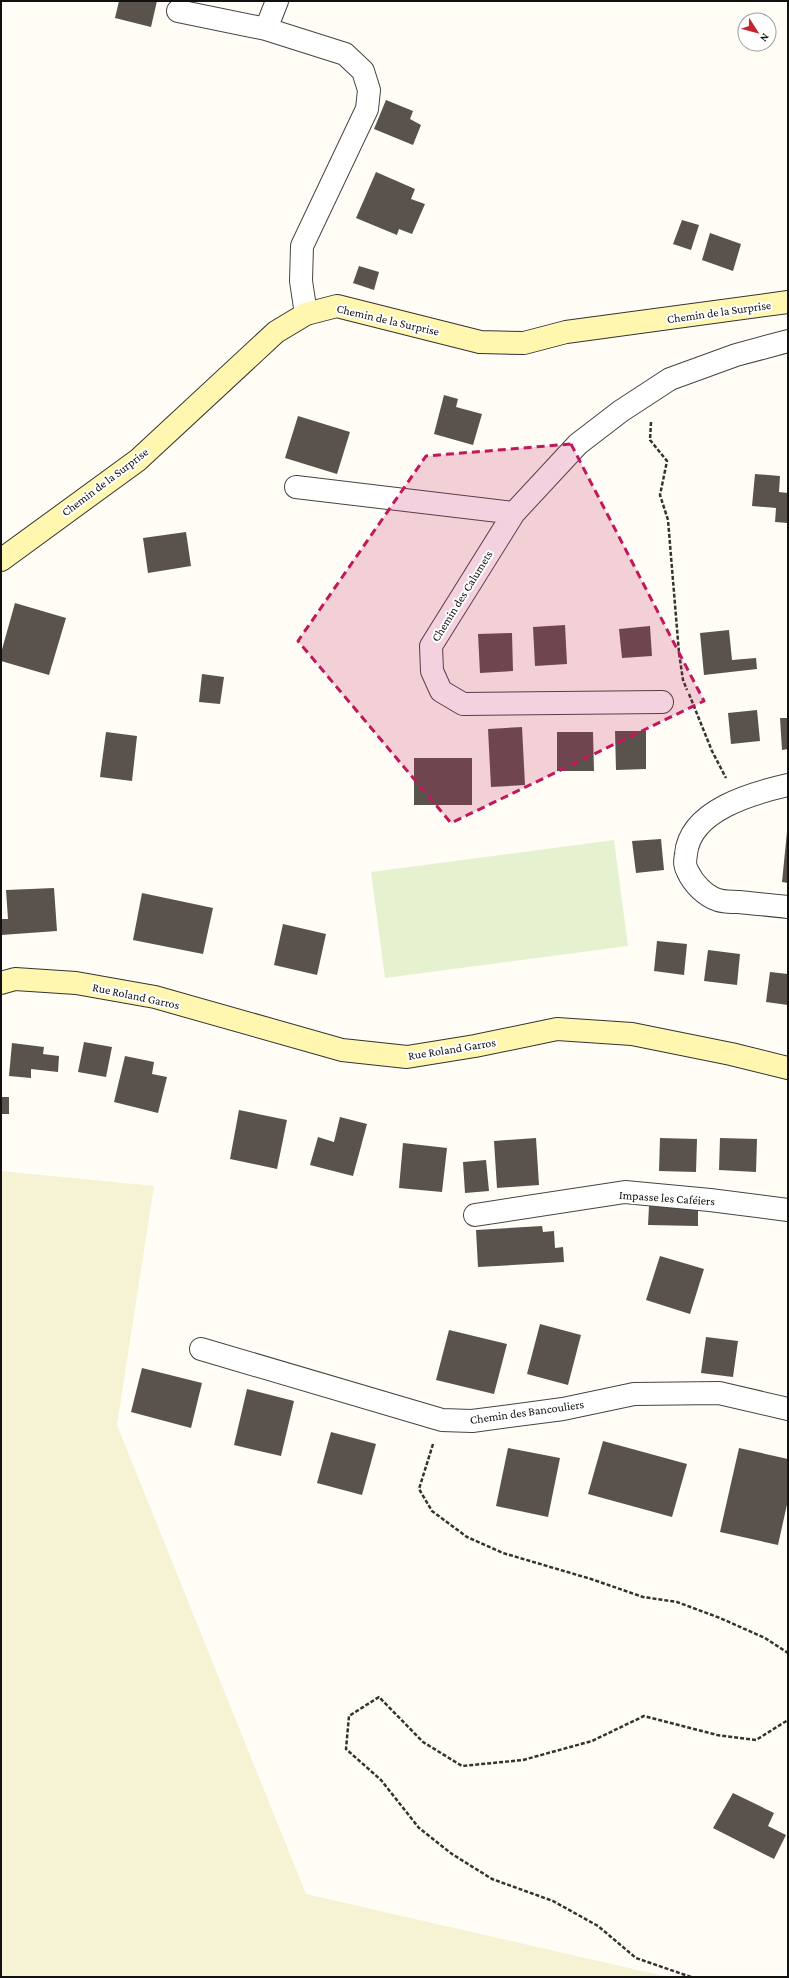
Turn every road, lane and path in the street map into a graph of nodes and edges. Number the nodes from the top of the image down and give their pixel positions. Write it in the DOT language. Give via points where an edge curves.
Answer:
graph roads {
  1 [pos="277,1"];
  2 [pos="178,11"];
  3 [pos="266,29"];
  4 [pos="788,302"];
  5 [pos="306,314"];
  6 [pos="788,341"];
  7 [pos="650,391"];
  8 [pos="296,487"];
  9 [pos="514,512"];
  10 [pos="1,560"];
  11 [pos="662,702"];
  12 [pos="788,785"];
  13 [pos="740,800"];
  14 [pos="788,907"];
  15 [pos="1,983"];
  16 [pos="788,1068"];
  17 [pos="788,1210"];
  18 [pos="475,1215"];
  19 [pos="201,1349"];
  20 [pos="788,1409"];
  21 [pos="442,1420"];
  22 [pos="788,1653"];
  23 [pos="788,1720"];
  24 [pos="691,1977"];
  1 -- 3 [label="street"];
  2 -- 3 [label="street"];
  3 -- 5 [label="street" via="345,54 363,71 369,90 367,109 302,246 301,281"];
  4 -- 5 [label="main road, Chemin de la Surprise" via="566,332 524,343 480,342 337,306"];
  5 -- 10 [label="main road, Chemin de la Surprise" via="276,332 138,460"];
  6 -- 7 [label="street, Chemin des Calumets" via="736,355 670,379"];
  7 -- 9 [label="street, Chemin des Calumets" via="578,444"];
  7 -- 13 [label="path" via="650,440 667,461 660,495 668,520 672,548 676,622 683,680 712,751"];
  8 -- 9 [label="street"];
  9 -- 11 [label="street, Chemin des Calumets" via="431,646 432,672 442,691 463,704"];
  12 -- 13 [label="street"];
  13 -- 14 [label="street" via="705,819 693,833 686,848 685,866 692,880 704,892 718,900"];
  15 -- 16 [label="main road, Rue Roland Garros" via="15,979 76,984 155,997 342,1050 407,1057 557,1029 632,1034"];
  17 -- 18 [label="street, Impasse les Caféiers" via="625,1192"];
  19 -- 21 [label="street, Chemin des Bancouliers"];
  20 -- 21 [label="street, Chemin des Bancouliers" via="719,1393 634,1394 480,1420"];
  21 -- 22 [label="path" via="419,1489 432,1512 467,1537 503,1553 591,1579 643,1598 684,1604 765,1638"];
  23 -- 24 [label="path" via="756,1740 717,1735 644,1716 592,1741 524,1760 462,1766 423,1742 380,1698 348,1716 346,1749 381,1780 419,1828 452,1854 492,1879 553,1901 598,1926 636,1958"];
}
